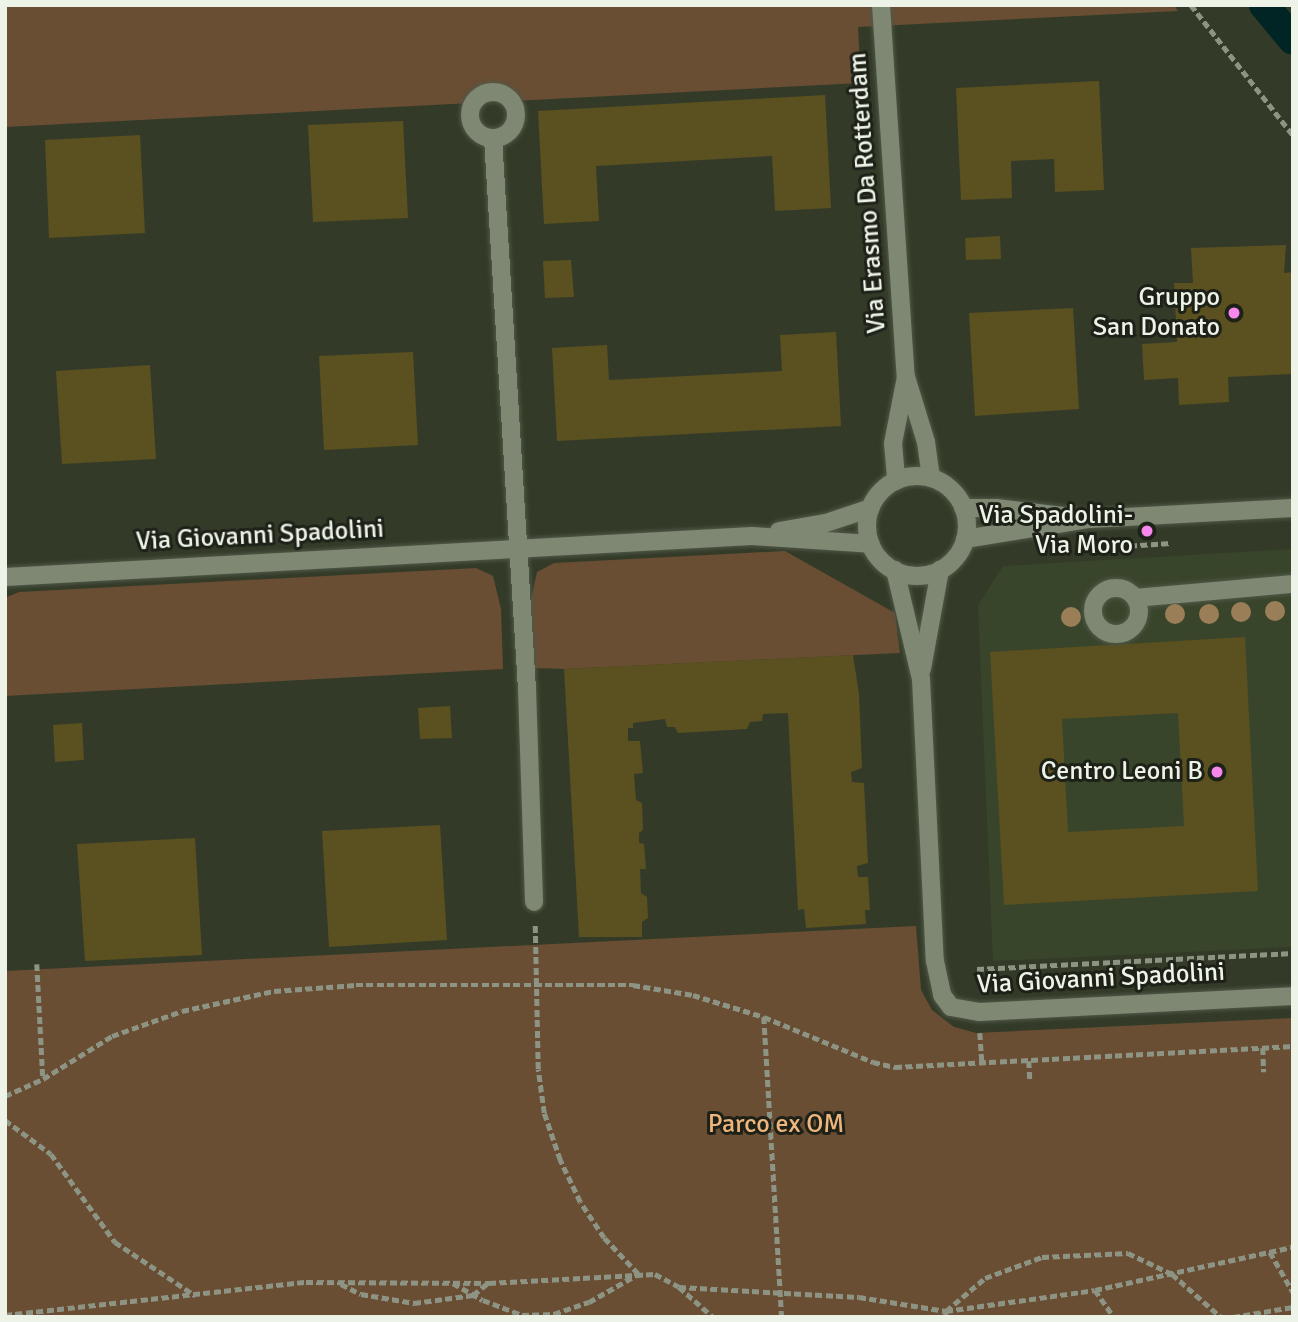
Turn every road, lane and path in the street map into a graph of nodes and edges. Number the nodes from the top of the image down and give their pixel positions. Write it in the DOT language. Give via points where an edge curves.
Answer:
graph roads {
  1 [pos="881,5"];
  2 [pos="1191,5"];
  3 [pos="1293,135"];
  4 [pos="493,138"];
  5 [pos="906,377"];
  6 [pos="931,478"];
  7 [pos="896,481"];
  8 [pos="871,508"];
  9 [pos="963,508"];
  10 [pos="1293,508"];
  11 [pos="1089,519"];
  12 [pos="752,536"];
  13 [pos="965,539"];
  14 [pos="1171,543"];
  15 [pos="871,544"];
  16 [pos="519,547"];
  17 [pos="1110,547"];
  18 [pos="895,570"];
  19 [pos="940,570"];
  20 [pos="5,577"];
  21 [pos="1293,584"];
  22 [pos="1135,598"];
  23 [pos="921,679"];
  24 [pos="534,902"];
  25 [pos="1293,953"];
  26 [pos="37,964"];
  27 [pos="977,969"];
  28 [pos="538,983"];
  29 [pos="1293,996"];
  30 [pos="764,1017"];
  31 [pos="980,1028"];
  32 [pos="1293,1046"];
  33 [pos="1263,1048"];
  34 [pos="1029,1060"];
  35 [pos="982,1063"];
  36 [pos="1264,1072"];
  37 [pos="43,1079"];
  38 [pos="1030,1082"];
  39 [pos="5,1096"];
  40 [pos="5,1119"];
  41 [pos="1293,1247"];
  42 [pos="1270,1252"];
  43 [pos="638,1274"];
  44 [pos="1172,1274"];
  45 [pos="338,1282"];
  46 [pos="451,1282"];
  47 [pos="489,1283"];
  48 [pos="679,1287"];
  49 [pos="1094,1290"];
  50 [pos="780,1292"];
  51 [pos="1293,1292"];
  52 [pos="473,1295"];
  53 [pos="197,1296"];
  54 [pos="1293,1307"];
  55 [pos="946,1314"];
  56 [pos="5,1315"];
  57 [pos="713,1317"];
  58 [pos="782,1317"];
  59 [pos="1114,1317"];
  60 [pos="1221,1317"];
  61 [pos="1233,1317"];
  1 -- 5 [label="street, Via Erasmo Da Rotterdam"];
  2 -- 3 [label="path"];
  4 -- 16 [label="street"];
  5 -- 6 [label="street, Via Erasmo Da Rotterdam" via="926,442"];
  5 -- 7 [label="street, Via Erasmo Da Rotterdam" via="893,443"];
  6 -- 7 [label="street"];
  6 -- 9 [label="street" via="951,489"];
  7 -- 8 [label="street, Via Giovanni Spadolini"];
  8 -- 12 [label="street, Via Giovanni Spadolini" via="826,523"];
  8 -- 15 [label="street" via="867,526"];
  9 -- 11 [label="street"];
  9 -- 13 [label="street"];
  10 -- 11 [label="street"];
  11 -- 13 [label="street"];
  12 -- 15 [label="street, Via Giovanni Spadolini"];
  12 -- 16 [label="street, Via Giovanni Spadolini"];
  13 -- 19 [label="street" via="954,560"];
  14 -- 17 [label="path"];
  15 -- 18 [label="street, Via Giovanni Spadolini" via="880,559"];
  16 -- 20 [label="street, Via Giovanni Spadolini"];
  16 -- 24 [label="street"];
  18 -- 19 [label="street" via="917,575"];
  18 -- 23 [label="street, Via Giovanni Spadolini"];
  19 -- 23 [label="street, Via Giovanni Spadolini"];
  21 -- 22 [label="street"];
  23 -- 29 [label="street, Via Giovanni Spadolini" via="935,961 942,995 951,1007 979,1012"];
  24 -- 28 [label="path"];
  25 -- 27 [label="path"];
  26 -- 37 [label="path"];
  28 -- 30 [label="path" via="633,985 693,995"];
  28 -- 37 [label="path" via="356,985 274,991 182,1011 112,1036"];
  28 -- 43 [label="path" via="538,1069 544,1113 560,1160 598,1229"];
  30 -- 35 [label="path" via="895,1067"];
  30 -- 50 [label="path"];
  31 -- 35 [label="path"];
  32 -- 33 [label="path"];
  33 -- 34 [label="path"];
  33 -- 36 [label="path"];
  34 -- 35 [label="path"];
  34 -- 38 [label="path"];
  37 -- 39 [label="path"];
  40 -- 53 [label="path" via="51,1154 115,1241"];
  41 -- 42 [label="path"];
  42 -- 44 [label="path"];
  42 -- 51 [label="path"];
  43 -- 47 [label="path"];
  43 -- 48 [label="path" via="655,1274"];
  43 -- 52 [label="path" via="589,1302 554,1314 522,1315"];
  44 -- 49 [label="path"];
  44 -- 55 [label="path" via="1128,1253 1042,1257 985,1278"];
  44 -- 60 [label="path"];
  45 -- 46 [label="path"];
  45 -- 52 [label="path" via="387,1301 414,1303"];
  45 -- 53 [label="path"];
  46 -- 47 [label="path"];
  46 -- 52 [label="path"];
  47 -- 52 [label="path"];
  48 -- 50 [label="path"];
  48 -- 57 [label="path"];
  49 -- 55 [label="path"];
  49 -- 59 [label="path"];
  50 -- 55 [label="path" via="859,1297"];
  50 -- 58 [label="path"];
  53 -- 56 [label="path"];
  54 -- 61 [label="path"];
}
